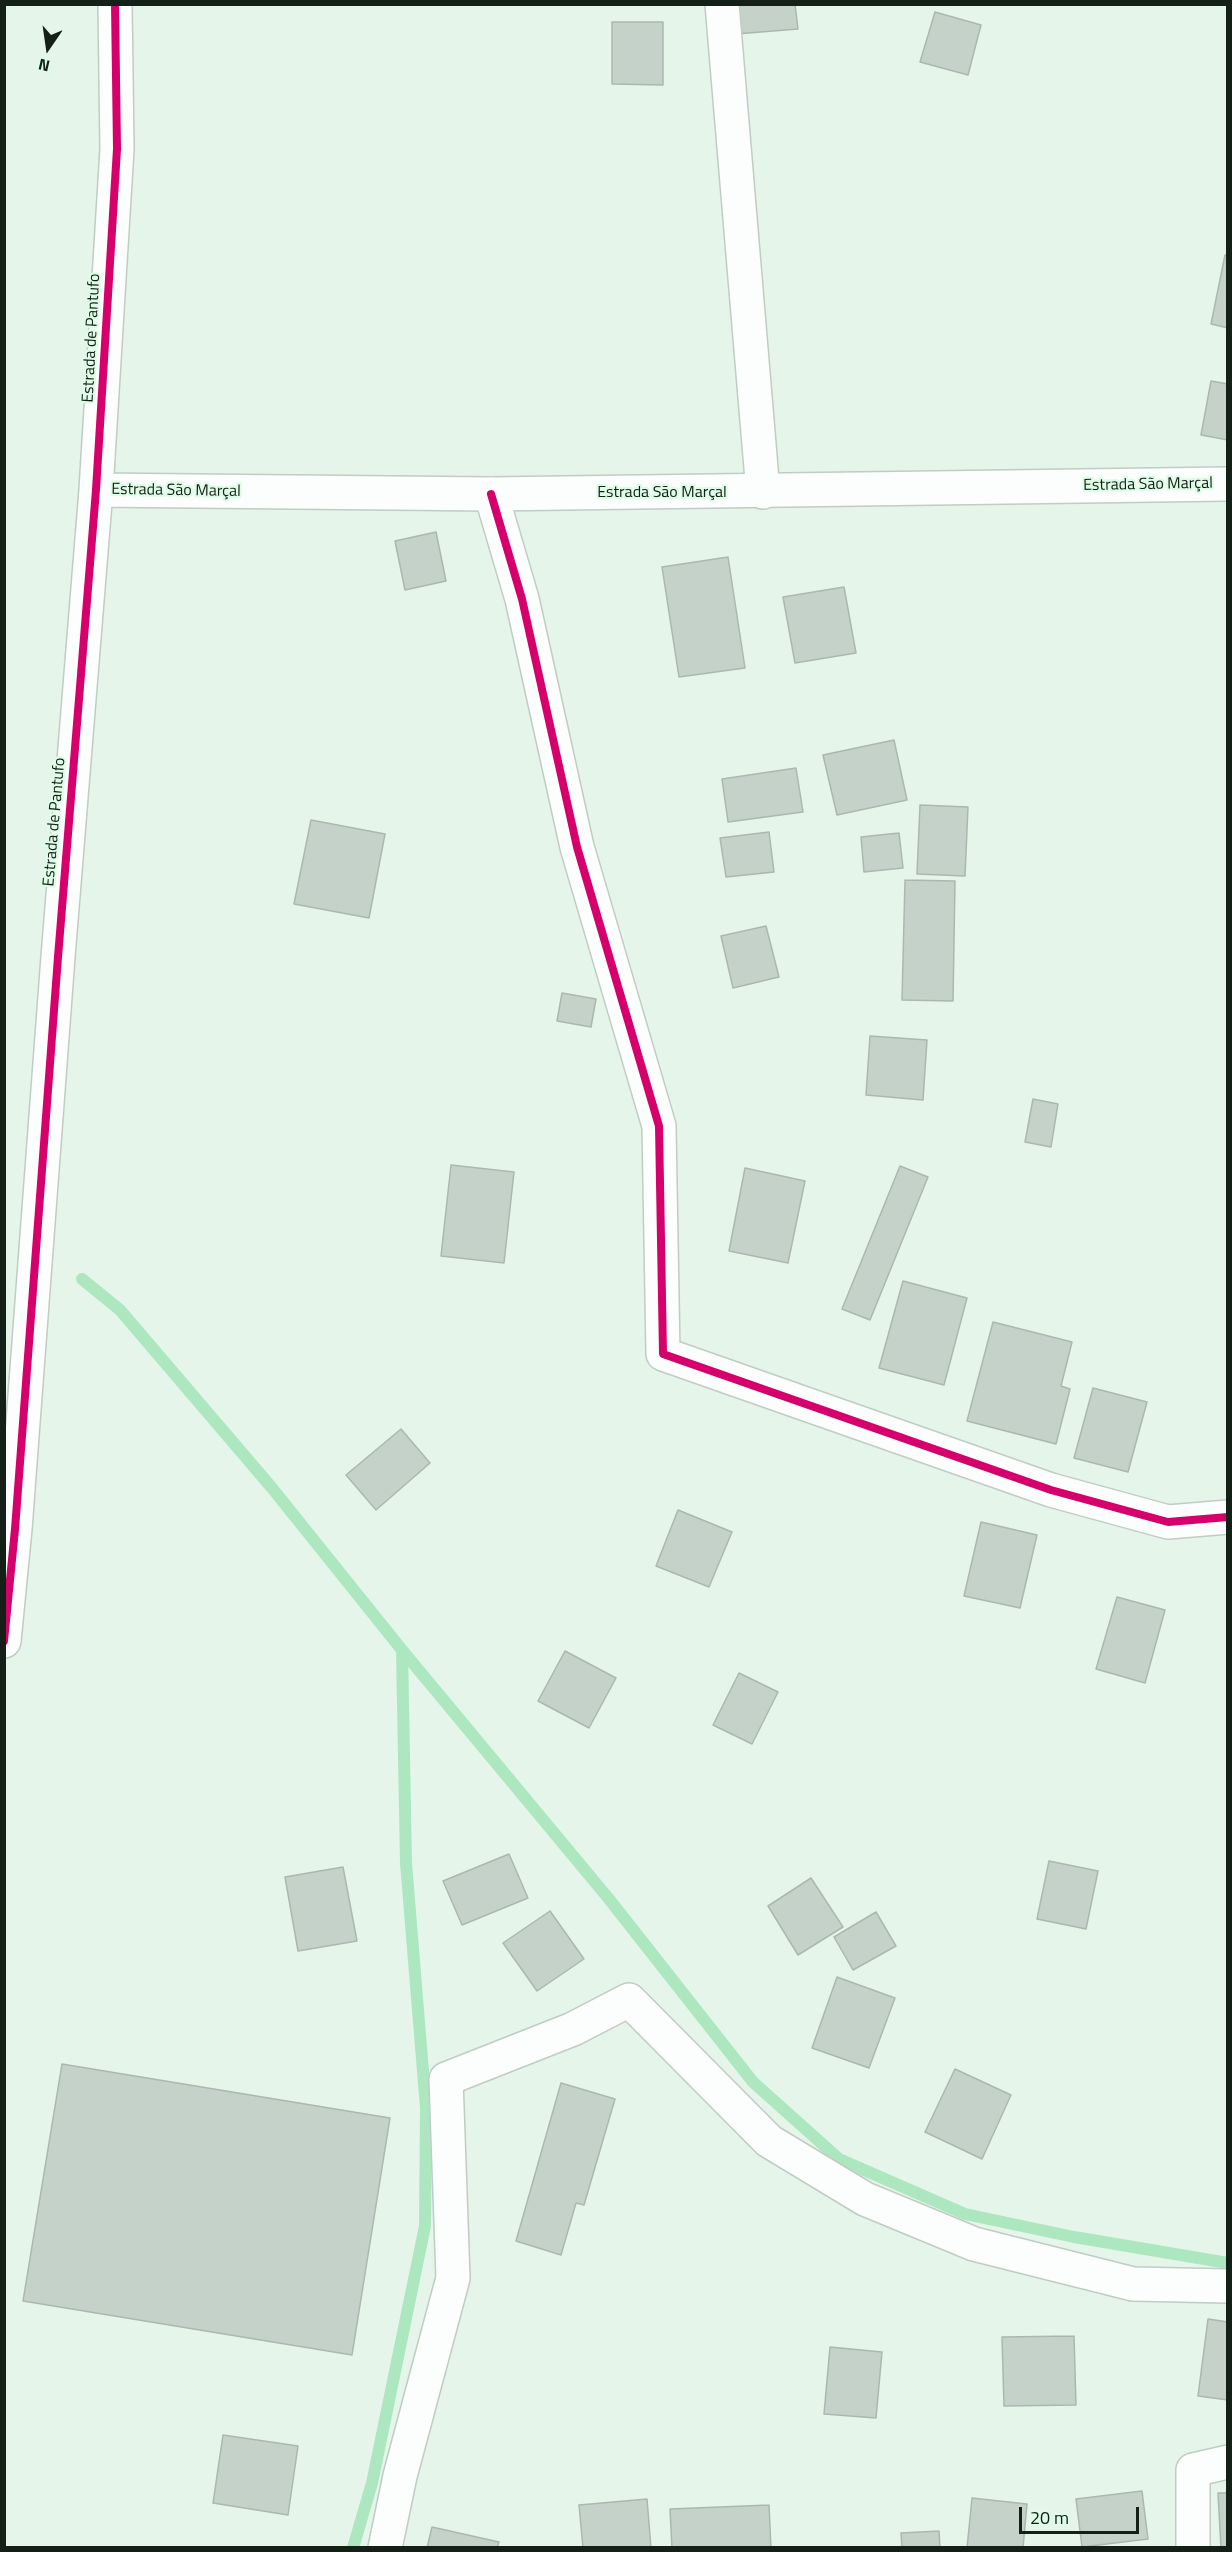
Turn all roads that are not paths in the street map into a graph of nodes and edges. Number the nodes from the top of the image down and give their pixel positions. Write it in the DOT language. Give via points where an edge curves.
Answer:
graph roads {
  1 [pos="116,4"];
  2 [pos="722,4"];
  3 [pos="1227,484"];
  4 [pos="96,490"];
  5 [pos="763,492"];
  6 [pos="491,494"];
  7 [pos="1227,1517"];
  8 [pos="4,1641"];
  9 [pos="1227,2286"];
  10 [pos="1227,2462"];
  11 [pos="385,2547"];
  12 [pos="1193,2547"];
  1 -- 4 [label="street, Estrada de Pantufo" via="117,149"];
  2 -- 5 [label="street"];
  3 -- 5 [label="street, Estrada São Marçal"];
  4 -- 6 [label="street, Estrada São Marçal"];
  4 -- 8 [label="street, Estrada de Pantufo"];
  5 -- 6 [label="street, Estrada São Marçal"];
  6 -- 7 [label="street" via="522,599 577,846 659,1126 663,1354 1051,1490 1168,1522"];
  9 -- 11 [label="street" via="1133,2284 974,2244 865,2199 769,2141 629,2000 573,2029 446,2079 453,2278"];
  10 -- 12 [label="street" via="1193,2470"];
}
